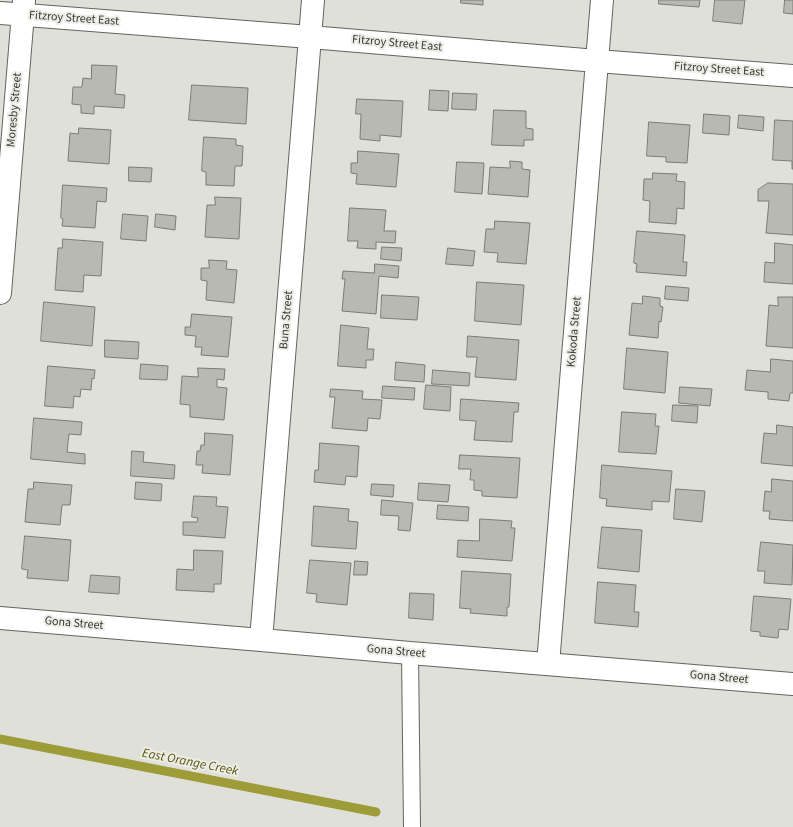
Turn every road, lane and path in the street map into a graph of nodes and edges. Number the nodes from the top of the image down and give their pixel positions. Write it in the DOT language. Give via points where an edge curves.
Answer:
graph roads {
  1 [pos="313,0"];
  2 [pos="602,0"];
  3 [pos="23,8"];
  4 [pos="0,13"];
  5 [pos="310,37"];
  6 [pos="597,61"];
  7 [pos="793,76"];
  8 [pos="0,293"];
  9 [pos="0,618"];
  10 [pos="261,640"];
  11 [pos="410,653"];
  12 [pos="548,664"];
  13 [pos="793,684"];
  14 [pos="412,827"];
  1 -- 5 [label="street, Buna Street"];
  2 -- 6 [label="street, Kokoda Street"];
  3 -- 4 [label="street, Fitzroy Street East"];
  3 -- 5 [label="street, Fitzroy Street East"];
  3 -- 8 [label="street, Moresby Street"];
  5 -- 6 [label="street, Fitzroy Street East"];
  5 -- 10 [label="street, Buna Street"];
  6 -- 7 [label="street, Fitzroy Street East"];
  6 -- 12 [label="street, Kokoda Street"];
  9 -- 10 [label="street, Gona Street"];
  10 -- 11 [label="street, Gona Street"];
  11 -- 12 [label="street, Gona Street"];
  11 -- 14 [label="lane"];
  12 -- 13 [label="street, Gona Street"];
}
